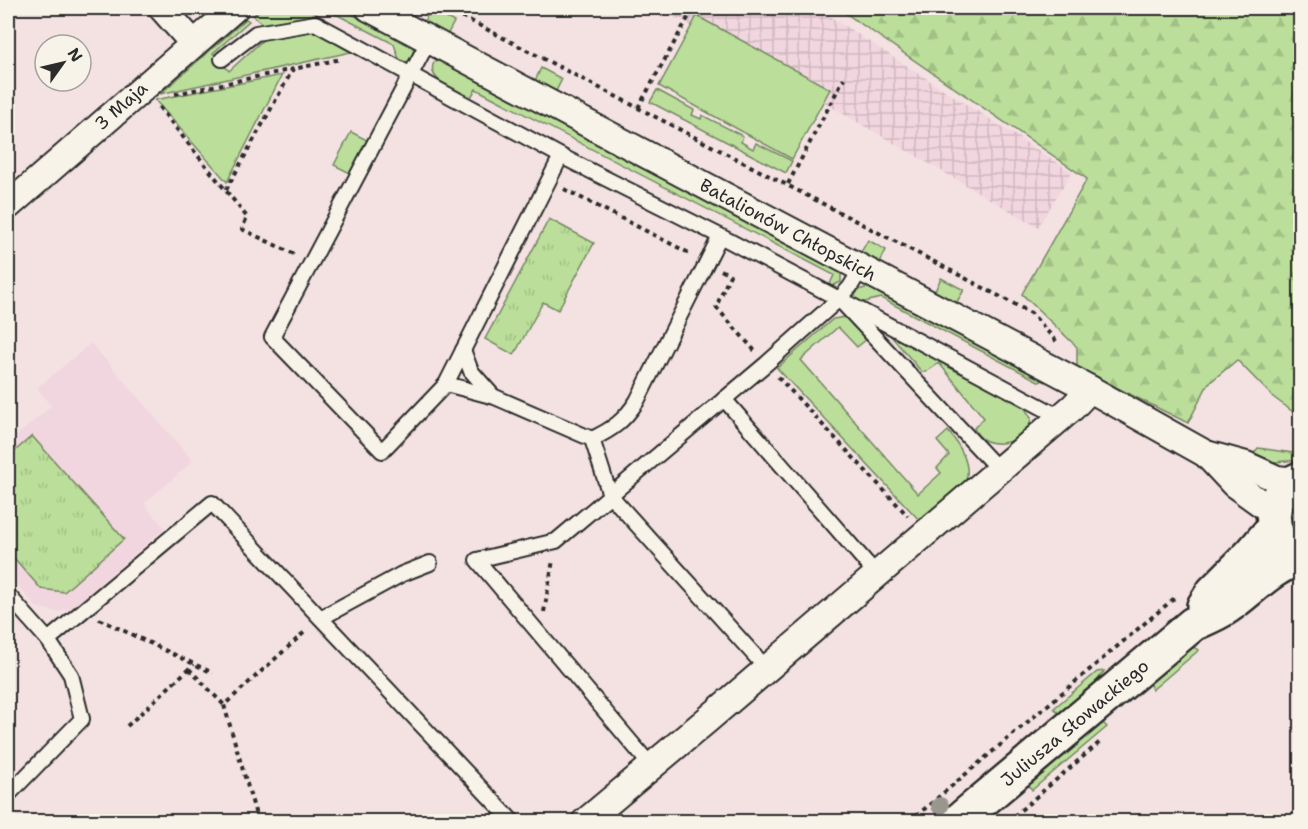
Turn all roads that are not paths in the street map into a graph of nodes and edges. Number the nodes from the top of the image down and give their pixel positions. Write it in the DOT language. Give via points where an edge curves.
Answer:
graph roads {
  1 [pos="162,8"];
  2 [pos="235,8"];
  3 [pos="369,8"];
  4 [pos="429,40"];
  5 [pos="193,43"];
  6 [pos="222,59"];
  7 [pos="412,76"];
  8 [pos="561,156"];
  9 [pos="8,206"];
  10 [pos="720,236"];
  11 [pos="861,269"];
  12 [pos="839,299"];
  13 [pos="464,350"];
  14 [pos="446,384"];
  15 [pos="1090,389"];
  16 [pos="495,397"];
  17 [pos="724,399"];
  18 [pos="1060,417"];
  19 [pos="592,439"];
  20 [pos="1206,454"];
  21 [pos="999,470"];
  22 [pos="1298,480"];
  23 [pos="610,495"];
  24 [pos="1273,519"];
  25 [pos="1300,557"];
  26 [pos="430,563"];
  27 [pos="877,574"];
  28 [pos="8,595"];
  29 [pos="321,618"];
  30 [pos="1193,624"];
  31 [pos="48,640"];
  32 [pos="766,669"];
  33 [pos="652,767"];
  34 [pos="8,795"];
  35 [pos="513,822"];
  36 [pos="585,822"];
  37 [pos="957,822"];
  1 -- 5 [label="street"];
  2 -- 5 [label="street, 3 Maja"];
  3 -- 4 [label="street, Batalionów Chłopskich"];
  4 -- 7 [label="lane"];
  4 -- 11 [label="street, Batalionów Chłopskich"];
  5 -- 9 [label="street, 3 Maja"];
  6 -- 7 [label="lane" via="256,33 315,23"];
  7 -- 8 [label="lane"];
  7 -- 14 [label="lane" via="272,337 382,451"];
  8 -- 10 [label="lane"];
  8 -- 13 [label="lane"];
  10 -- 12 [label="lane"];
  10 -- 19 [label="lane" via="637,401 625,419"];
  11 -- 12 [label="lane"];
  11 -- 15 [label="street, Batalionów Chłopskich"];
  12 -- 17 [label="lane"];
  12 -- 18 [label="lane"];
  12 -- 21 [label="lane"];
  13 -- 14 [label="lane"];
  13 -- 16 [label="lane" via="471,371"];
  14 -- 16 [label="lane"];
  15 -- 18 [label="street"];
  15 -- 20 [label="street, Batalionów Chłopskich"];
  16 -- 19 [label="lane"];
  17 -- 23 [label="lane"];
  17 -- 27 [label="lane"];
  18 -- 21 [label="street"];
  19 -- 23 [label="lane"];
  20 -- 22 [label="street, Batalionów Chłopskich" via="1277,479"];
  20 -- 24 [label="street, Batalionów Chłopskich"];
  21 -- 27 [label="street"];
  22 -- 24 [label="main road, Juliusza Słowackiego" via="1280,494"];
  23 -- 32 [label="lane"];
  23 -- 33 [label="lane" via="556,542 477,560"];
  24 -- 25 [label="main road" via="1277,537"];
  24 -- 30 [label="main road, Juliusza Słowackiego" via="1251,554 1213,592"];
  25 -- 30 [label="main road, Juliusza Słowackiego" via="1268,573 1226,608"];
  26 -- 29 [label="lane"];
  27 -- 32 [label="street"];
  28 -- 31 [label="lane"];
  29 -- 31 [label="lane" via="212,503"];
  29 -- 35 [label="lane"];
  30 -- 37 [label="main road, Juliusza Słowackiego"];
  31 -- 34 [label="lane" via="71,675 82,719"];
  32 -- 33 [label="street"];
  33 -- 36 [label="street"];
}
